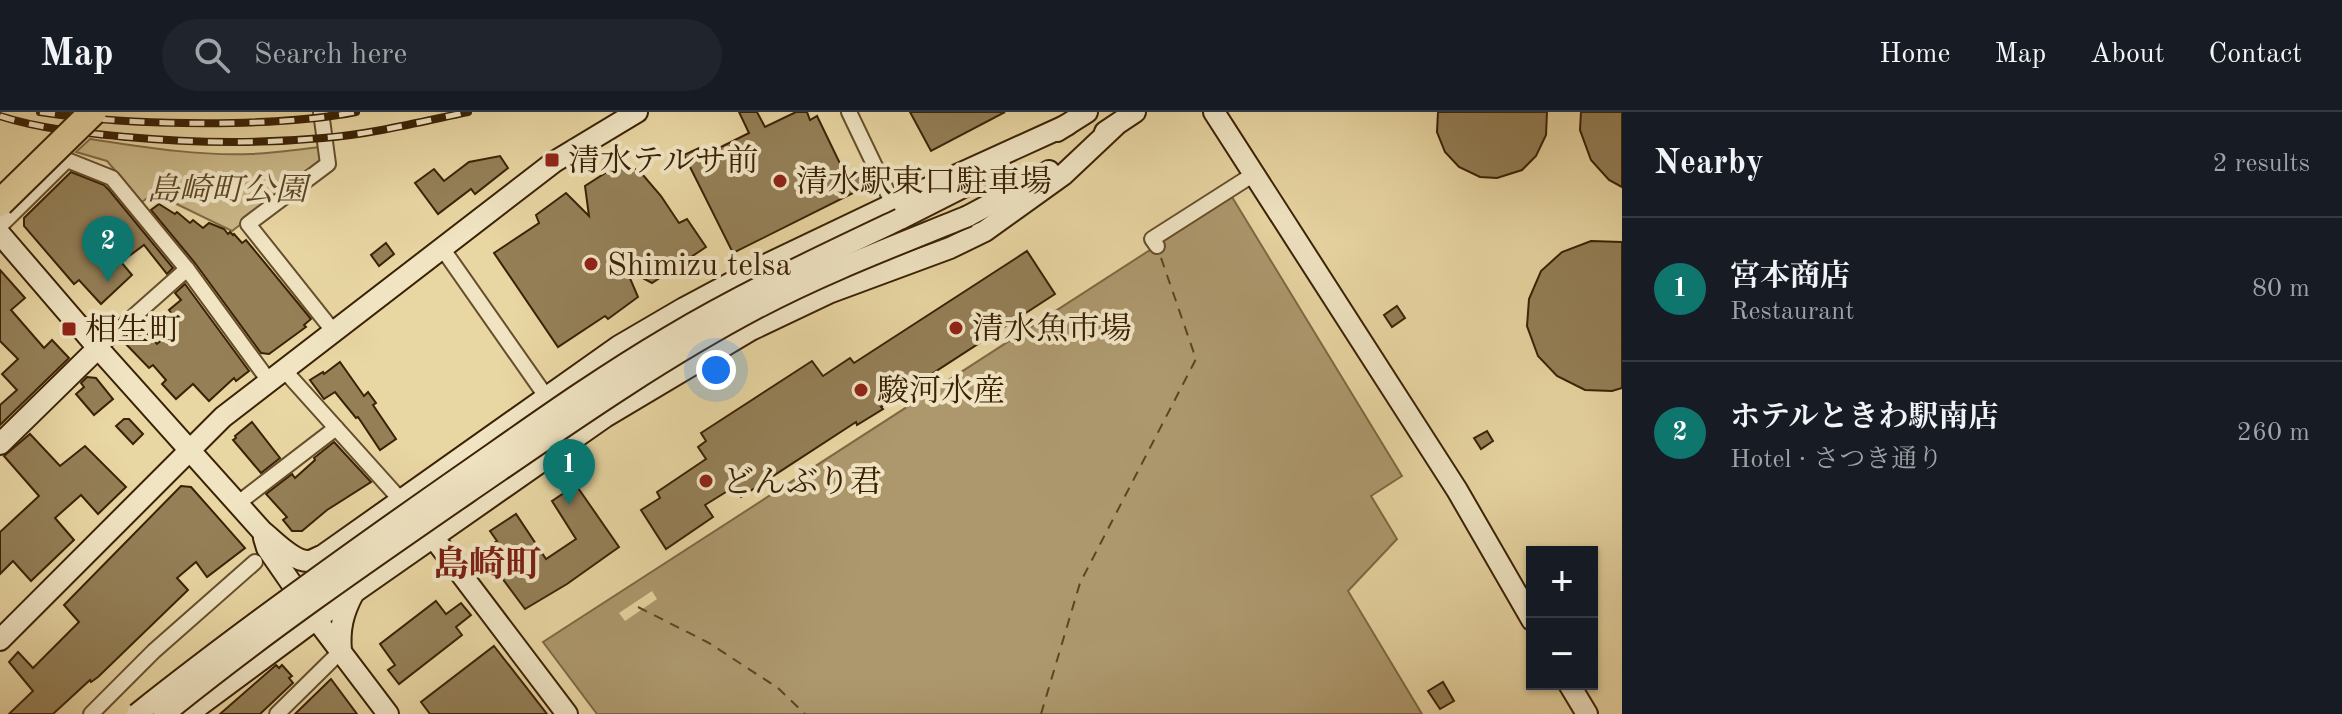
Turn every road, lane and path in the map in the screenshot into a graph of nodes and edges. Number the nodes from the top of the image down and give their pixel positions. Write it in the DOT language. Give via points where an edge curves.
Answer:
graph roads {
  1 [pos="68,112"];
  2 [pos="93,112"];
  3 [pos="321,112"];
  4 [pos="637,112"];
  5 [pos="849,112"];
  6 [pos="1087,112"];
  7 [pos="1135,112"];
  8 [pos="1214,112"];
  9 [pos="1115,126"];
  10 [pos="1254,174"];
  11 [pos="0,179"];
  12 [pos="0,203"];
  13 [pos="897,212"];
  14 [pos="0,226"];
  15 [pos="0,234"];
  16 [pos="1157,246"];
  17 [pos="442,248"];
  18 [pos="187,269"];
  19 [pos="334,332"];
  20 [pos="98,348"];
  21 [pos="277,376"];
  22 [pos="546,397"];
  23 [pos="336,428"];
  24 [pos="573,439"];
  25 [pos="0,444"];
  26 [pos="188,450"];
  27 [pos="401,500"];
  28 [pos="237,504"];
  29 [pos="262,531"];
  30 [pos="433,537"];
  31 [pos="255,562"];
  32 [pos="354,593"];
  33 [pos="1531,618"];
  34 [pos="316,619"];
  35 [pos="0,640"];
  36 [pos="341,651"];
  37 [pos="1573,690"];
  38 [pos="91,714"];
  39 [pos="137,714"];
  40 [pos="164,714"];
  41 [pos="188,714"];
  42 [pos="277,714"];
  43 [pos="388,714"];
  44 [pos="567,714"];
  45 [pos="1587,714"];
  1 -- 11 [label="highway"];
  2 -- 12 [label="highway, bridge"];
  3 -- 19 [label="street" via="328,164 248,224"];
  4 -- 17 [label="street" via="554,162"];
  5 -- 13 [label="street"];
  6 -- 13 [label="street" via="997,170"];
  7 -- 9 [label="street"];
  8 -- 10 [label="street"];
  9 -- 24 [label="street" via="1063,175 985,231 751,330"];
  9 -- 40 [label="street, bridge" via="1032,182 968,216 809,283 675,353 409,533"];
  10 -- 16 [label="street" via="1152,239"];
  10 -- 33 [label="street" via="1457,490"];
  13 -- 22 [label="street" via="757,269 619,346"];
  13 -- 39 [label="street, bridge" via="668,337 577,395 301,588"];
  14 -- 18 [label="street" via="67,160 112,178"];
  15 -- 20 [label="street"];
  17 -- 19 [label="street"];
  17 -- 22 [label="street"];
  18 -- 20 [label="street"];
  18 -- 21 [label="street"];
  19 -- 21 [label="street"];
  20 -- 25 [label="street"];
  20 -- 26 [label="street"];
  21 -- 23 [label="street"];
  21 -- 26 [label="street"];
  22 -- 24 [label="street"];
  22 -- 27 [label="street"];
  23 -- 27 [label="street"];
  23 -- 28 [label="street"];
  24 -- 30 [label="street"];
  26 -- 28 [label="street"];
  26 -- 35 [label="street"];
  27 -- 29 [label="street" via="309,561"];
  27 -- 30 [label="street"];
  28 -- 29 [label="street"];
  29 -- 34 [label="street" via="267,548"];
  30 -- 32 [label="street"];
  30 -- 44 [label="street"];
  31 -- 38 [label="street"];
  32 -- 34 [label="street"];
  32 -- 36 [label="street" via="341,623"];
  34 -- 36 [label="street"];
  34 -- 41 [label="street"];
  36 -- 42 [label="street"];
  36 -- 43 [label="street"];
  37 -- 45 [label="street"];
}
